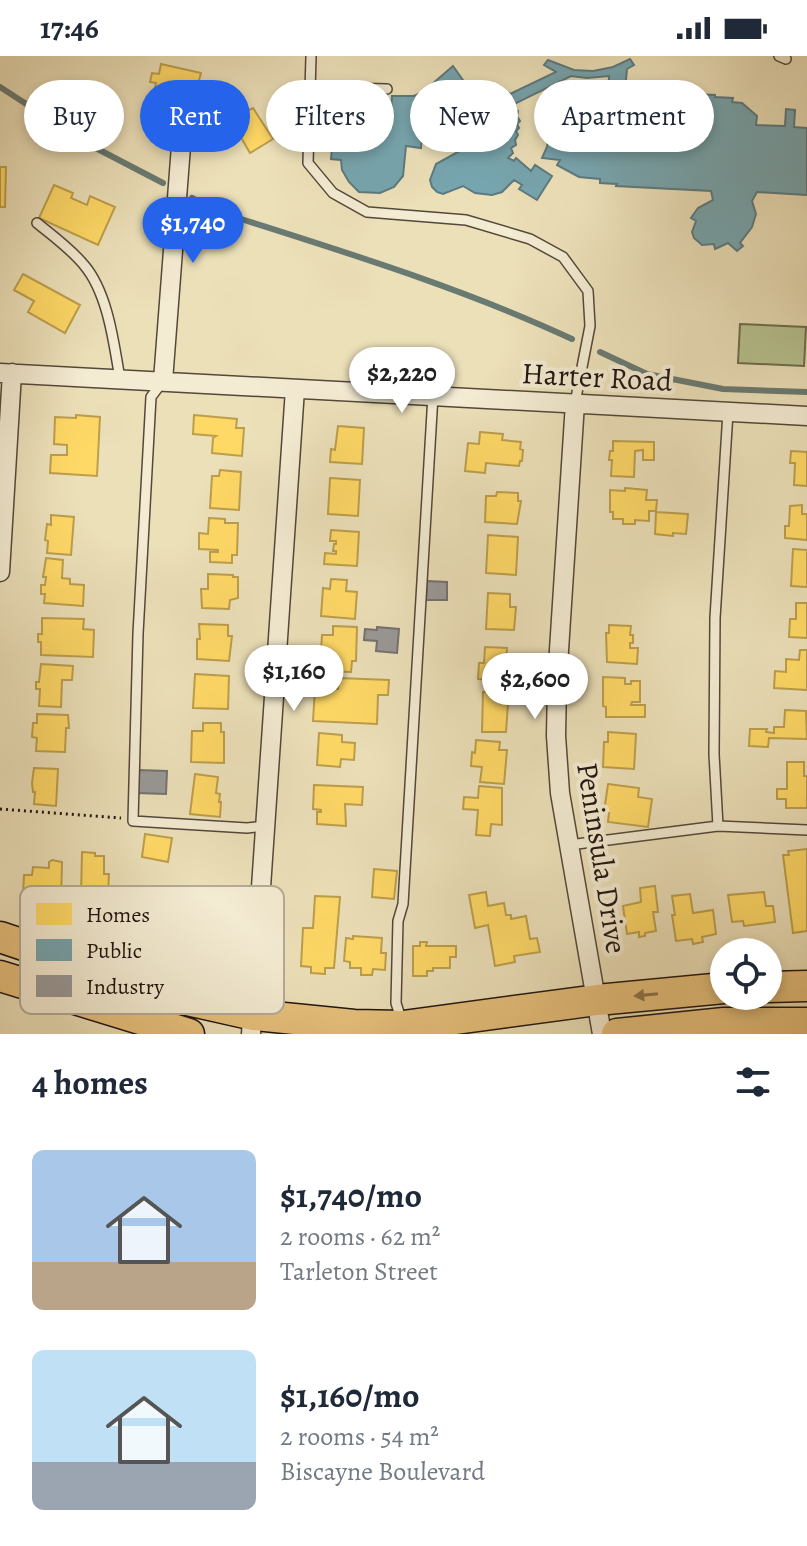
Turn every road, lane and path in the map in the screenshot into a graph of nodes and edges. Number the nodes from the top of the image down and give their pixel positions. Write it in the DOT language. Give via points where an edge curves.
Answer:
graph roads {
  1 [pos="311,56"];
  2 [pos="310,80"];
  3 [pos="181,152"];
  4 [pos="308,152"];
  5 [pos="37,223"];
  6 [pos="6,373"];
  7 [pos="120,379"];
  8 [pos="163,381"];
  9 [pos="295,389"];
  10 [pos="433,395"];
  11 [pos="575,403"];
  12 [pos="728,412"];
  13 [pos="807,416"];
  14 [pos="0,572"];
  15 [pos="0,809"];
  16 [pos="133,821"];
  17 [pos="266,825"];
  18 [pos="718,826"];
  19 [pos="807,830"];
  20 [pos="569,845"];
  21 [pos="262,886"];
  22 [pos="0,937"];
  23 [pos="20,944"];
  24 [pos="0,976"];
  25 [pos="20,982"];
  26 [pos="807,986"];
  27 [pos="782,987"];
  28 [pos="710,989"];
  29 [pos="597,1000"];
  30 [pos="124,1014"];
  31 [pos="226,1014"];
  32 [pos="807,1023"];
  33 [pos="253,1025"];
  34 [pos="726,1029"];
  35 [pos="402,1030"];
  36 [pos="189,1034"];
  37 [pos="602,1034"];
  38 [pos="617,1034"];
  1 -- 2 [label="lane"];
  3 -- 8 [label="street"];
  4 -- 11 [label="lane" via="308,163 333,193 367,212 466,220 530,239 563,257 588,291 590,326"];
  5 -- 7 [label="lane" via="92,277 109,317"];
  6 -- 7 [label="street, Harter Road"];
  6 -- 14 [label="street"];
  7 -- 8 [label="street, Harter Road"];
  8 -- 9 [label="street, Harter Road"];
  8 -- 16 [label="lane" via="151,397"];
  9 -- 10 [label="street, Harter Road"];
  9 -- 17 [label="street"];
  10 -- 11 [label="street, Harter Road"];
  10 -- 35 [label="lane" via="398,921 396,1003"];
  11 -- 12 [label="street, Harter Road"];
  11 -- 20 [label="street, Peninsula Drive" via="556,736"];
  12 -- 13 [label="street, Harter Road"];
  12 -- 18 [label="lane" via="715,618"];
  15 -- 16 [label="path"];
  16 -- 17 [label="lane"];
  17 -- 21 [label="street"];
  18 -- 19 [label="lane"];
  18 -- 20 [label="lane"];
  20 -- 29 [label="street, Peninsula Drive"];
  22 -- 23 [label="main road"];
  24 -- 25 [label="main road"];
  26 -- 27 [label="main road"];
  28 -- 29 [label="main road, one-way"];
  29 -- 35 [label="main road"];
  29 -- 37 [label="street, Peninsula Drive"];
  30 -- 36 [label="main road"];
  31 -- 33 [label="main road"];
  32 -- 34 [label="main road"];
  33 -- 35 [label="main road"];
  34 -- 38 [label="main road"];
}
